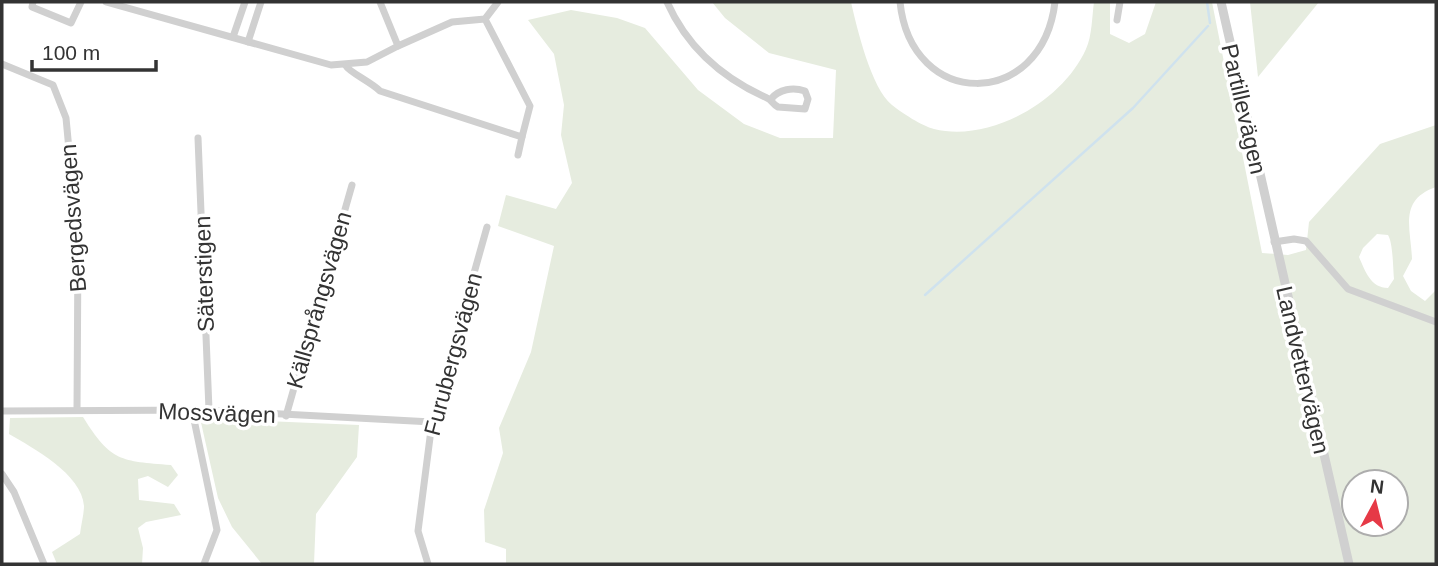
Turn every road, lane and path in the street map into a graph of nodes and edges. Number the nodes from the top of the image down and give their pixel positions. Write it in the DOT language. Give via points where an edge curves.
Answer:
graph roads {
  1 [pos="33,2"];
  2 [pos="81,2"];
  3 [pos="106,2"];
  4 [pos="245,2"];
  5 [pos="261,2"];
  6 [pos="380,2"];
  7 [pos="498,2"];
  8 [pos="667,2"];
  9 [pos="901,2"];
  10 [pos="1055,2"];
  11 [pos="1120,2"];
  12 [pos="1221,2"];
  13 [pos="485,19"];
  14 [pos="1117,20"];
  15 [pos="233,37"];
  16 [pos="248,42"];
  17 [pos="398,46"];
  18 [pos="2,64"];
  19 [pos="346,66"];
  20 [pos="771,99"];
  21 [pos="522,137"];
  22 [pos="198,138"];
  23 [pos="517,155"];
  24 [pos="352,185"];
  25 [pos="1268,216"];
  26 [pos="487,227"];
  27 [pos="1274,242"];
  28 [pos="1436,322"];
  29 [pos="77,410"];
  30 [pos="192,410"];
  31 [pos="209,410"];
  32 [pos="2,411"];
  33 [pos="286,416"];
  34 [pos="432,422"];
  35 [pos="2,474"];
  36 [pos="44,564"];
  37 [pos="204,564"];
  38 [pos="428,564"];
  39 [pos="1349,564"];
  1 -- 2 [label="street" via="37,12 68,23 74,22"];
  3 -- 15 [label="street"];
  4 -- 15 [label="street"];
  5 -- 16 [label="street"];
  6 -- 17 [label="street"];
  7 -- 13 [label="street"];
  8 -- 20 [label="street" via="707,60 731,80"];
  9 -- 10 [label="street" via="906,34 925,61 954,80 979,84 1013,76 1035,56 1045,42"];
  11 -- 14 [label="street"];
  12 -- 25 [label="street, Partillevägen"];
  13 -- 17 [label="street" via="452,22"];
  13 -- 21 [label="street" via="530,106"];
  15 -- 16 [label="street"];
  16 -- 19 [label="street"];
  17 -- 19 [label="street" via="367,62"];
  18 -- 29 [label="street, Bergedsvägen" via="53,85 64,109 78,245"];
  19 -- 21 [label="street" via="380,91"];
  20 -- 20 [label="street" via="780,91 799,89 808,99 801,110 774,106"];
  21 -- 23 [label="street"];
  22 -- 31 [label="street, Säterstigen"];
  24 -- 33 [label="street, Källsprångsvägen"];
  25 -- 27 [label="street, Landvettervägen"];
  26 -- 34 [label="street, Furubergsvägen"];
  27 -- 28 [label="street" via="1306,242 1348,289"];
  27 -- 39 [label="street, Landvettervägen"];
  29 -- 30 [label="street, Mossvägen"];
  29 -- 32 [label="street, Mossvägen"];
  30 -- 31 [label="street, Mossvägen"];
  30 -- 37 [label="street" via="217,530"];
  31 -- 33 [label="street, Mossvägen"];
  33 -- 34 [label="street, Mossvägen"];
  34 -- 38 [label="street, Furubergsvägen" via="418,531"];
  35 -- 36 [label="street"];
}
